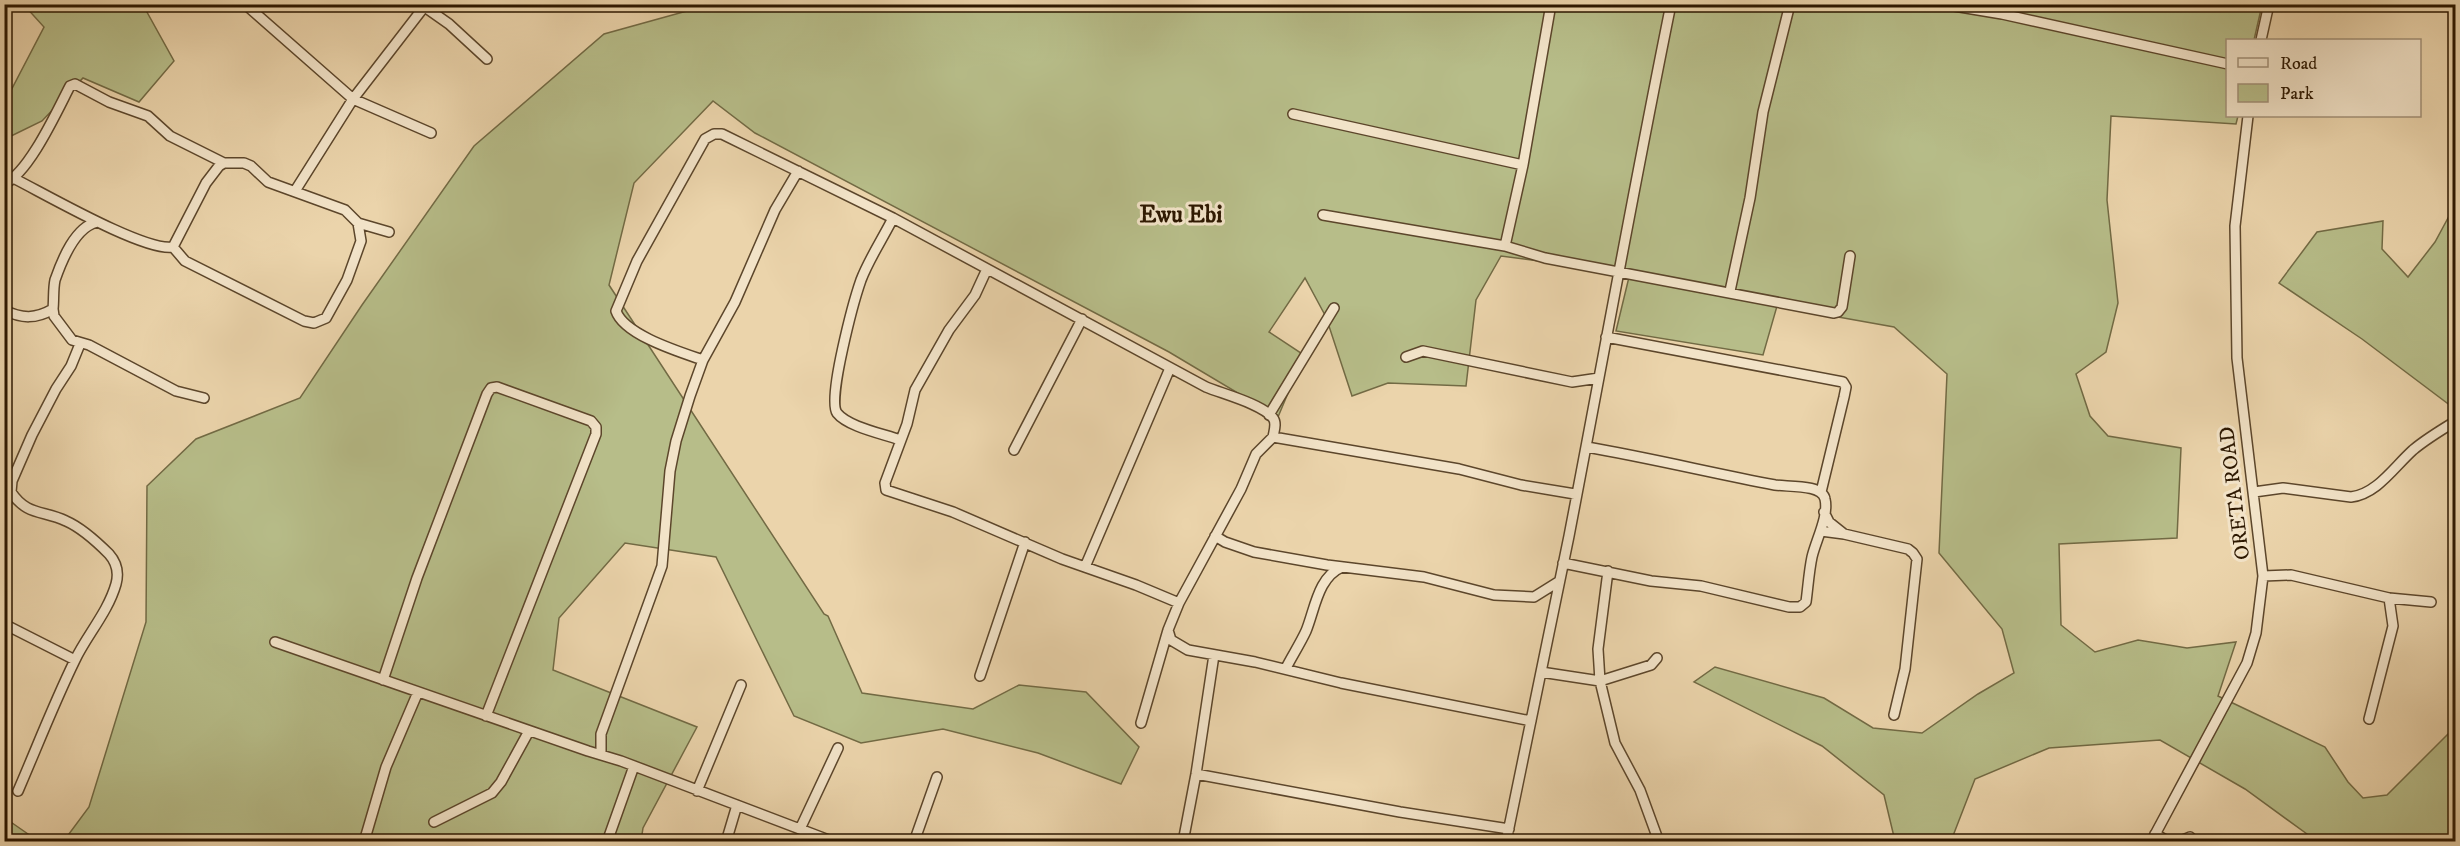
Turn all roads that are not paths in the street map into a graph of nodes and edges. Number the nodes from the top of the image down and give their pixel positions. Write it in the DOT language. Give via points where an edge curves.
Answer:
graph roads {
  1 [pos="245,4"];
  2 [pos="1551,4"];
  3 [pos="1671,4"];
  4 [pos="1791,4"];
  5 [pos="1942,4"];
  6 [pos="1994,4"];
  7 [pos="2269,4"];
  8 [pos="422,6"];
  9 [pos="1979,7"];
  10 [pos="2002,14"];
  11 [pos="2261,39"];
  12 [pos="487,59"];
  13 [pos="2226,64"];
  14 [pos="353,99"];
  15 [pos="1293,114"];
  16 [pos="2248,117"];
  17 [pos="431,133"];
  18 [pos="225,163"];
  19 [pos="1523,165"];
  20 [pos="798,171"];
  21 [pos="15,179"];
  22 [pos="4,184"];
  23 [pos="295,191"];
  24 [pos="1323,214"];
  25 [pos="893,218"];
  26 [pos="97,222"];
  27 [pos="358,222"];
  28 [pos="389,232"];
  29 [pos="1505,246"];
  30 [pos="173,247"];
  31 [pos="1850,256"];
  32 [pos="987,269"];
  33 [pos="1618,270"];
  34 [pos="1730,291"];
  35 [pos="1334,308"];
  36 [pos="53,309"];
  37 [pos="4,310"];
  38 [pos="1082,319"];
  39 [pos="1606,337"];
  40 [pos="80,344"];
  41 [pos="1406,357"];
  42 [pos="703,360"];
  43 [pos="1170,368"];
  44 [pos="1599,378"];
  45 [pos="204,398"];
  46 [pos="1269,415"];
  47 [pos="2456,421"];
  48 [pos="1273,437"];
  49 [pos="900,440"];
  50 [pos="1587,447"];
  51 [pos="1014,450"];
  52 [pos="8,492"];
  53 [pos="1821,492"];
  54 [pos="2254,492"];
  55 [pos="1575,494"];
  56 [pos="1824,512"];
  57 [pos="1821,531"];
  58 [pos="1844,534"];
  59 [pos="1215,536"];
  60 [pos="1025,542"];
  61 [pos="1563,563"];
  62 [pos="1344,566"];
  63 [pos="1085,567"];
  64 [pos="1608,571"];
  65 [pos="2263,576"];
  66 [pos="1558,582"];
  67 [pos="1534,597"];
  68 [pos="2389,598"];
  69 [pos="2431,602"];
  70 [pos="1179,603"];
  71 [pos="1553,606"];
  72 [pos="4,624"];
  73 [pos="1168,630"];
  74 [pos="275,642"];
  75 [pos="1214,656"];
  76 [pos="1657,658"];
  77 [pos="75,660"];
  78 [pos="1286,668"];
  79 [pos="1541,672"];
  80 [pos="980,676"];
  81 [pos="383,680"];
  82 [pos="1600,681"];
  83 [pos="741,685"];
  84 [pos="418,692"];
  85 [pos="1894,715"];
  86 [pos="486,716"];
  87 [pos="2369,719"];
  88 [pos="1531,721"];
  89 [pos="1141,723"];
  90 [pos="529,731"];
  91 [pos="838,748"];
  92 [pos="601,754"];
  93 [pos="634,766"];
  94 [pos="1196,774"];
  95 [pos="937,777"];
  96 [pos="18,791"];
  97 [pos="697,791"];
  98 [pos="737,805"];
  99 [pos="434,822"];
  100 [pos="800,829"];
  101 [pos="1509,829"];
  102 [pos="2153,838"];
  103 [pos="364,842"];
  104 [pos="607,842"];
  105 [pos="726,842"];
  106 [pos="834,842"];
  107 [pos="914,842"];
  108 [pos="1183,842"];
  109 [pos="1506,842"];
  110 [pos="1659,842"];
  111 [pos="2169,842"];
  112 [pos="2178,842"];
  113 [pos="2195,842"];
  1 -- 14 [label="street"];
  2 -- 19 [label="street"];
  3 -- 33 [label="street"];
  4 -- 34 [label="street" via="1763,112"];
  5 -- 9 [label="street"];
  6 -- 10 [label="street"];
  7 -- 11 [label="street"];
  8 -- 12 [label="street" via="449,24"];
  8 -- 14 [label="street"];
  9 -- 10 [label="street"];
  10 -- 13 [label="street"];
  14 -- 17 [label="street"];
  14 -- 23 [label="street"];
  15 -- 19 [label="street"];
  16 -- 54 [label="street, ORETA ROAD" via="2235,226 2237,358"];
  18 -- 21 [label="street" via="170,136 148,116 75,84 70,86 43,138"];
  18 -- 23 [label="street" via="244,163 268,182"];
  18 -- 30 [label="street" via="206,183"];
  19 -- 29 [label="street"];
  20 -- 25 [label="street"];
  20 -- 42 [label="street" via="775,210 735,302"];
  20 -- 42 [label="street" via="722,134 705,139 637,261 616,311 618,319 673,350"];
  21 -- 22 [label="street"];
  21 -- 26 [label="street"];
  23 -- 27 [label="street" via="345,210"];
  24 -- 29 [label="street"];
  25 -- 32 [label="street"];
  25 -- 49 [label="street" via="862,278 834,398 837,413 850,423"];
  26 -- 30 [label="street" via="159,248"];
  26 -- 36 [label="street" via="87,224 70,247 55,281"];
  27 -- 28 [label="street"];
  27 -- 30 [label="street" via="361,241 347,280 326,318 314,323 185,261"];
  29 -- 33 [label="street" via="1545,258"];
  31 -- 34 [label="street" via="1838,312"];
  32 -- 38 [label="street"];
  32 -- 49 [label="street" via="915,390"];
  33 -- 34 [label="street"];
  33 -- 39 [label="street"];
  35 -- 46 [label="street"];
  36 -- 37 [label="street" via="29,318"];
  36 -- 40 [label="street" via="67,334"];
  38 -- 43 [label="street"];
  38 -- 51 [label="street"];
  39 -- 44 [label="street"];
  39 -- 53 [label="street" via="1843,382 1846,387"];
  40 -- 45 [label="street" via="89,345 176,391"];
  40 -- 52 [label="street" via="32,435"];
  41 -- 44 [label="street" via="1423,351 1572,382"];
  42 -- 92 [label="street" via="670,471 662,566 601,734"];
  43 -- 46 [label="street"];
  43 -- 63 [label="street"];
  44 -- 50 [label="street"];
  46 -- 48 [label="street" via="1275,423"];
  47 -- 54 [label="street" via="2414,449 2360,496 2283,488"];
  48 -- 55 [label="street" via="1459,469"];
  48 -- 59 [label="street" via="1256,454"];
  49 -- 60 [label="street" via="886,490"];
  50 -- 53 [label="street"];
  50 -- 55 [label="street"];
  52 -- 77 [label="street" via="22,507 66,521 92,538 117,566 109,602"];
  53 -- 56 [label="street"];
  54 -- 65 [label="street, ORETA ROAD"];
  55 -- 61 [label="street"];
  56 -- 57 [label="street"];
  56 -- 58 [label="street" via="1829,522"];
  57 -- 58 [label="street"];
  57 -- 64 [label="street" via="1806,602 1800,607"];
  58 -- 85 [label="street" via="1908,549 1917,559 1905,669"];
  59 -- 62 [label="street" via="1254,552"];
  59 -- 70 [label="street"];
  60 -- 63 [label="street"];
  60 -- 80 [label="street"];
  61 -- 64 [label="street"];
  61 -- 66 [label="street"];
  62 -- 67 [label="street" via="1424,577 1494,595"];
  62 -- 78 [label="street" via="1330,573 1325,581"];
  63 -- 70 [label="street"];
  64 -- 82 [label="street" via="1598,649"];
  65 -- 68 [label="street" via="2291,575"];
  65 -- 102 [label="street, ORETA ROAD" via="2256,633 2247,663"];
  66 -- 67 [label="street"];
  66 -- 71 [label="street"];
  67 -- 71 [label="street"];
  68 -- 69 [label="street"];
  68 -- 87 [label="street" via="2393,626"];
  70 -- 73 [label="street"];
  71 -- 79 [label="street"];
  72 -- 77 [label="street"];
  73 -- 75 [label="street" via="1171,640 1178,645"];
  73 -- 89 [label="street"];
  74 -- 81 [label="street"];
  75 -- 78 [label="street"];
  75 -- 94 [label="street"];
  76 -- 82 [label="street" via="1652,665"];
  77 -- 96 [label="street"];
  78 -- 88 [label="street" via="1341,683"];
  79 -- 82 [label="street"];
  79 -- 88 [label="street"];
  81 -- 84 [label="street"];
  81 -- 86 [label="street" via="487,394 497,387 591,421 596,434"];
  82 -- 110 [label="street" via="1615,743 1640,790"];
  83 -- 97 [label="street"];
  84 -- 86 [label="street"];
  84 -- 103 [label="street" via="386,767"];
  86 -- 90 [label="street"];
  88 -- 101 [label="street"];
  90 -- 92 [label="street"];
  90 -- 99 [label="street" via="492,793"];
  91 -- 100 [label="street"];
  92 -- 93 [label="street"];
  93 -- 97 [label="street"];
  93 -- 104 [label="street"];
  94 -- 101 [label="street"];
  94 -- 108 [label="street"];
  95 -- 107 [label="street"];
  97 -- 98 [label="street"];
  98 -- 100 [label="street"];
  98 -- 105 [label="street"];
  100 -- 106 [label="street"];
  101 -- 109 [label="street"];
  102 -- 111 [label="street"];
  112 -- 113 [label="street" via="2190,837"];
}
